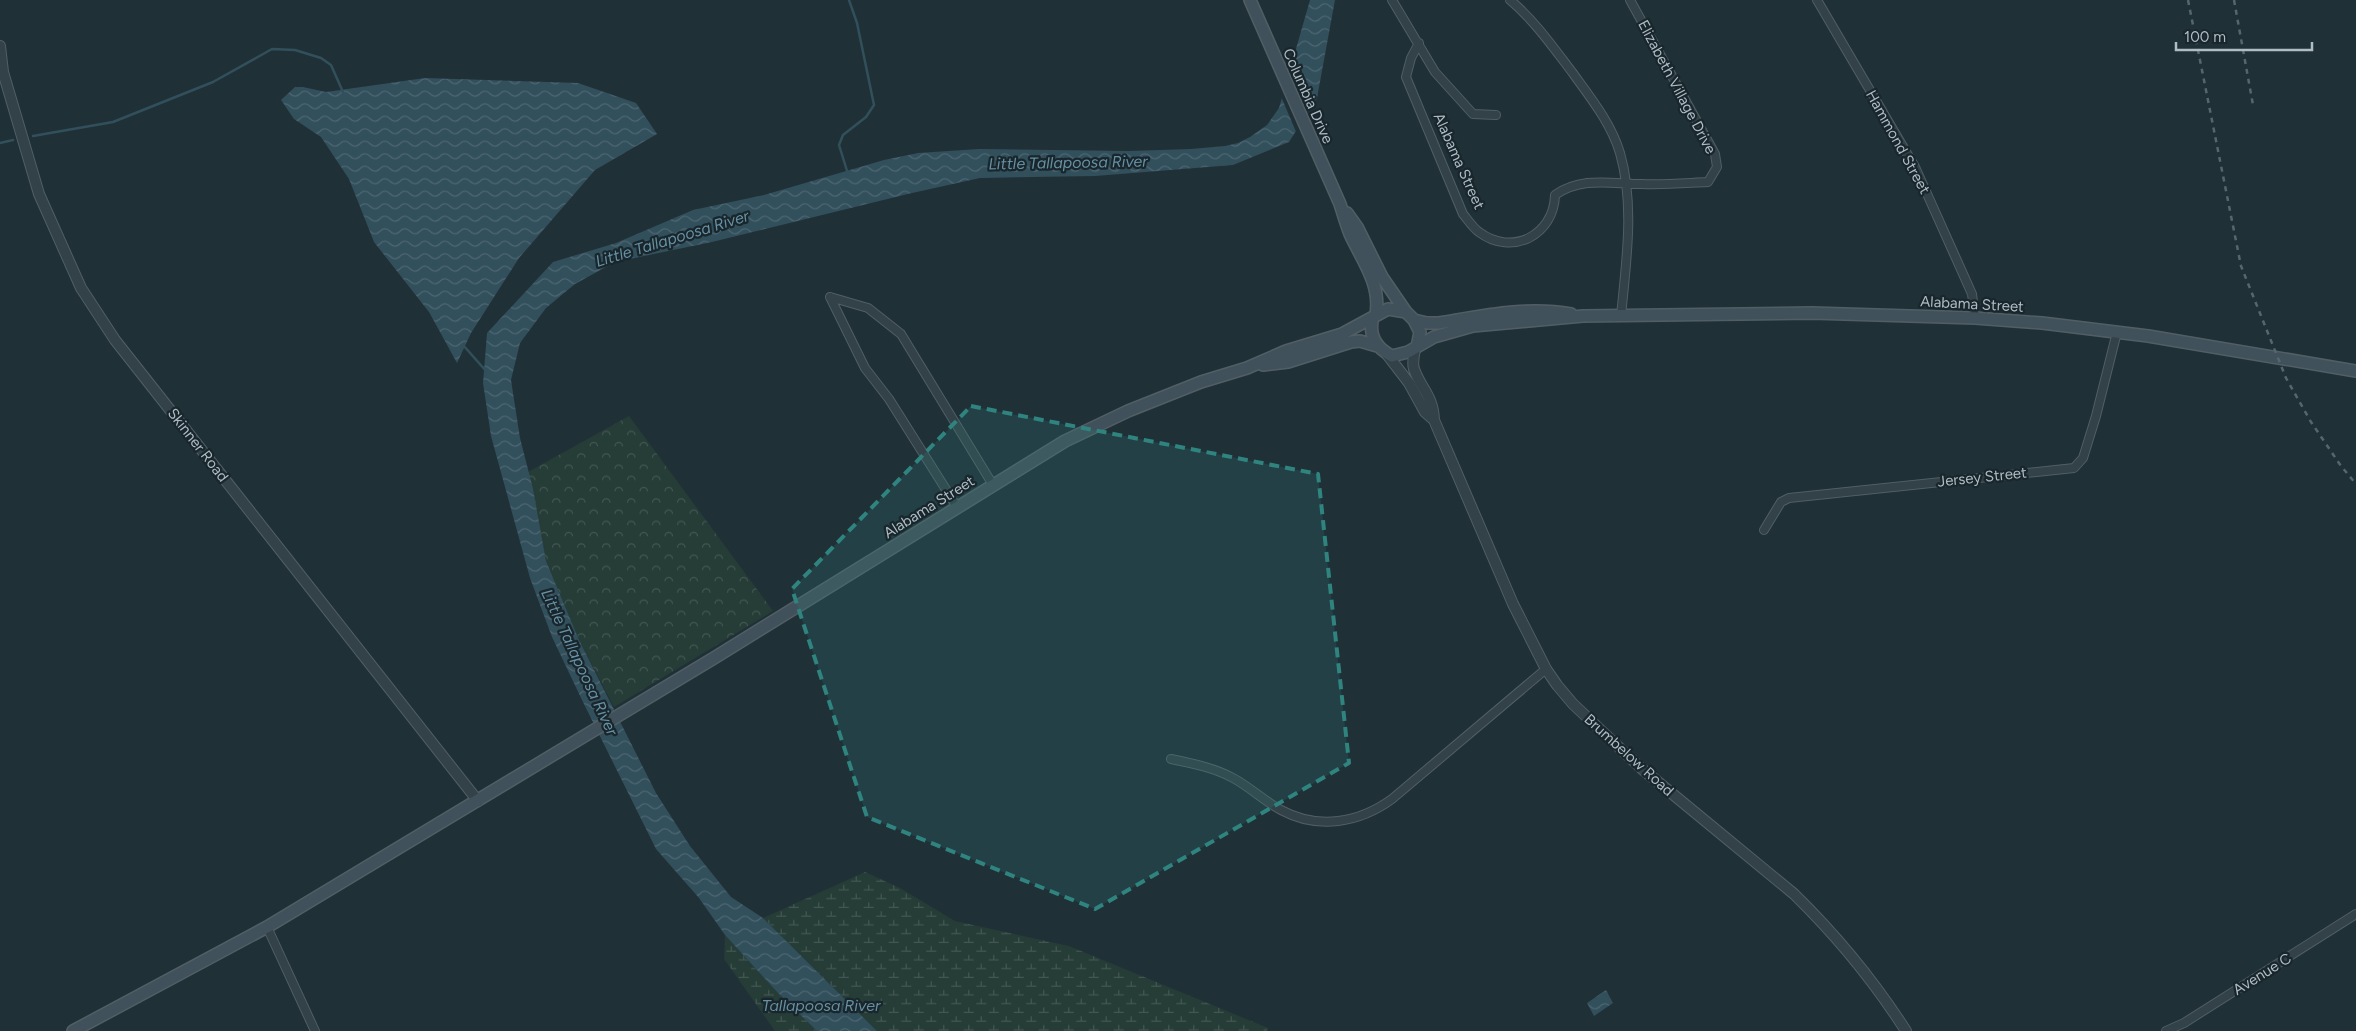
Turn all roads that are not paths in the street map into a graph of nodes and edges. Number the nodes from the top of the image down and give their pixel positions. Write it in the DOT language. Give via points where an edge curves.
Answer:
graph roads {
  1 [pos="1250,0"];
  2 [pos="1392,0"];
  3 [pos="1510,0"];
  4 [pos="1630,0"];
  5 [pos="1817,0"];
  6 [pos="1419,43"];
  7 [pos="0,46"];
  8 [pos="1496,115"];
  9 [pos="1626,183"];
  10 [pos="1340,204"];
  11 [pos="1374,316"];
  12 [pos="1410,316"];
  13 [pos="1583,316"];
  14 [pos="1621,316"];
  15 [pos="1974,318"];
  16 [pos="2117,332"];
  17 [pos="1416,348"];
  18 [pos="1382,349"];
  19 [pos="1246,368"];
  20 [pos="2356,371"];
  21 [pos="1434,420"];
  22 [pos="993,484"];
  23 [pos="957,507"];
  24 [pos="1764,530"];
  25 [pos="1546,669"];
  26 [pos="1171,759"];
  27 [pos="478,801"];
  28 [pos="2356,914"];
  29 [pos="267,927"];
  30 [pos="73,1031"];
  31 [pos="315,1031"];
  32 [pos="1906,1031"];
  33 [pos="2166,1031"];
  1 -- 10 [label="main road, Columbia Drive"];
  2 -- 6 [label="street"];
  3 -- 9 [label="street" via="1558,54 1604,116 1620,152"];
  4 -- 9 [label="street, Elizabeth Village Drive" via="1715,154 1717,167 1708,182"];
  5 -- 15 [label="street, Hammond Street" via="1916,169 1972,294"];
  6 -- 8 [label="street" via="1435,72 1473,114"];
  6 -- 9 [label="street, Alabama Street" via="1406,77 1463,214 1478,232 1503,241 1518,242 1532,238 1544,229 1555,206 1556,195 1567,187 1591,182"];
  7 -- 27 [label="street, Skinner Road" via="3,72 39,194 81,288 115,340"];
  9 -- 14 [label="street" via="1628,216"];
  10 -- 11 [label="main road, Columbia Drive" via="1349,231 1376,286"];
  10 -- 12 [label="main road, Columbia Drive" via="1382,277"];
  11 -- 12 [label="main road" via="1388,309"];
  11 -- 18 [label="main road" via="1370,331"];
  11 -- 19 [label="main road, Alabama Street" via="1342,334 1286,351"];
  12 -- 13 [label="main road, Alabama Street" via="1427,324 1523,311 1555,311"];
  12 -- 17 [label="main road" via="1420,332"];
  13 -- 14 [label="main road, Alabama Street"];
  13 -- 17 [label="main road, Alabama Street" via="1473,326 1434,337"];
  14 -- 15 [label="main road, Alabama Street" via="1806,313"];
  15 -- 16 [label="main road, Alabama Street"];
  16 -- 20 [label="main road, Alabama Street"];
  16 -- 24 [label="street, Jersey Street" via="2083,458 2074,468 1789,498 1781,502"];
  17 -- 18 [label="main road" via="1396,356"];
  17 -- 21 [label="street, Brumbelow Road" via="1413,367 1434,407"];
  18 -- 19 [label="main road, Alabama Street" via="1360,341 1351,342 1288,362"];
  18 -- 21 [label="street, Brumbelow Road" via="1409,383 1425,412"];
  19 -- 22 [label="main road, Alabama Street" via="1201,382 1116,417 1065,441"];
  21 -- 25 [label="street, Brumbelow Road" via="1514,604"];
  22 -- 23 [label="main road, Alabama Street"];
  22 -- 23 [label="street" via="901,334 868,308 830,297 866,368"];
  23 -- 27 [label="main road, Alabama Street"];
  25 -- 26 [label="street" via="1392,799 1356,818 1324,822 1294,816 1232,777"];
  25 -- 32 [label="street, Brumbelow Road" via="1573,704 1641,768 1810,910 1873,982"];
  27 -- 29 [label="main road, Alabama Street"];
  28 -- 33 [label="street, Avenue C"];
  29 -- 30 [label="main road, Alabama Street"];
  29 -- 31 [label="street"];
}
